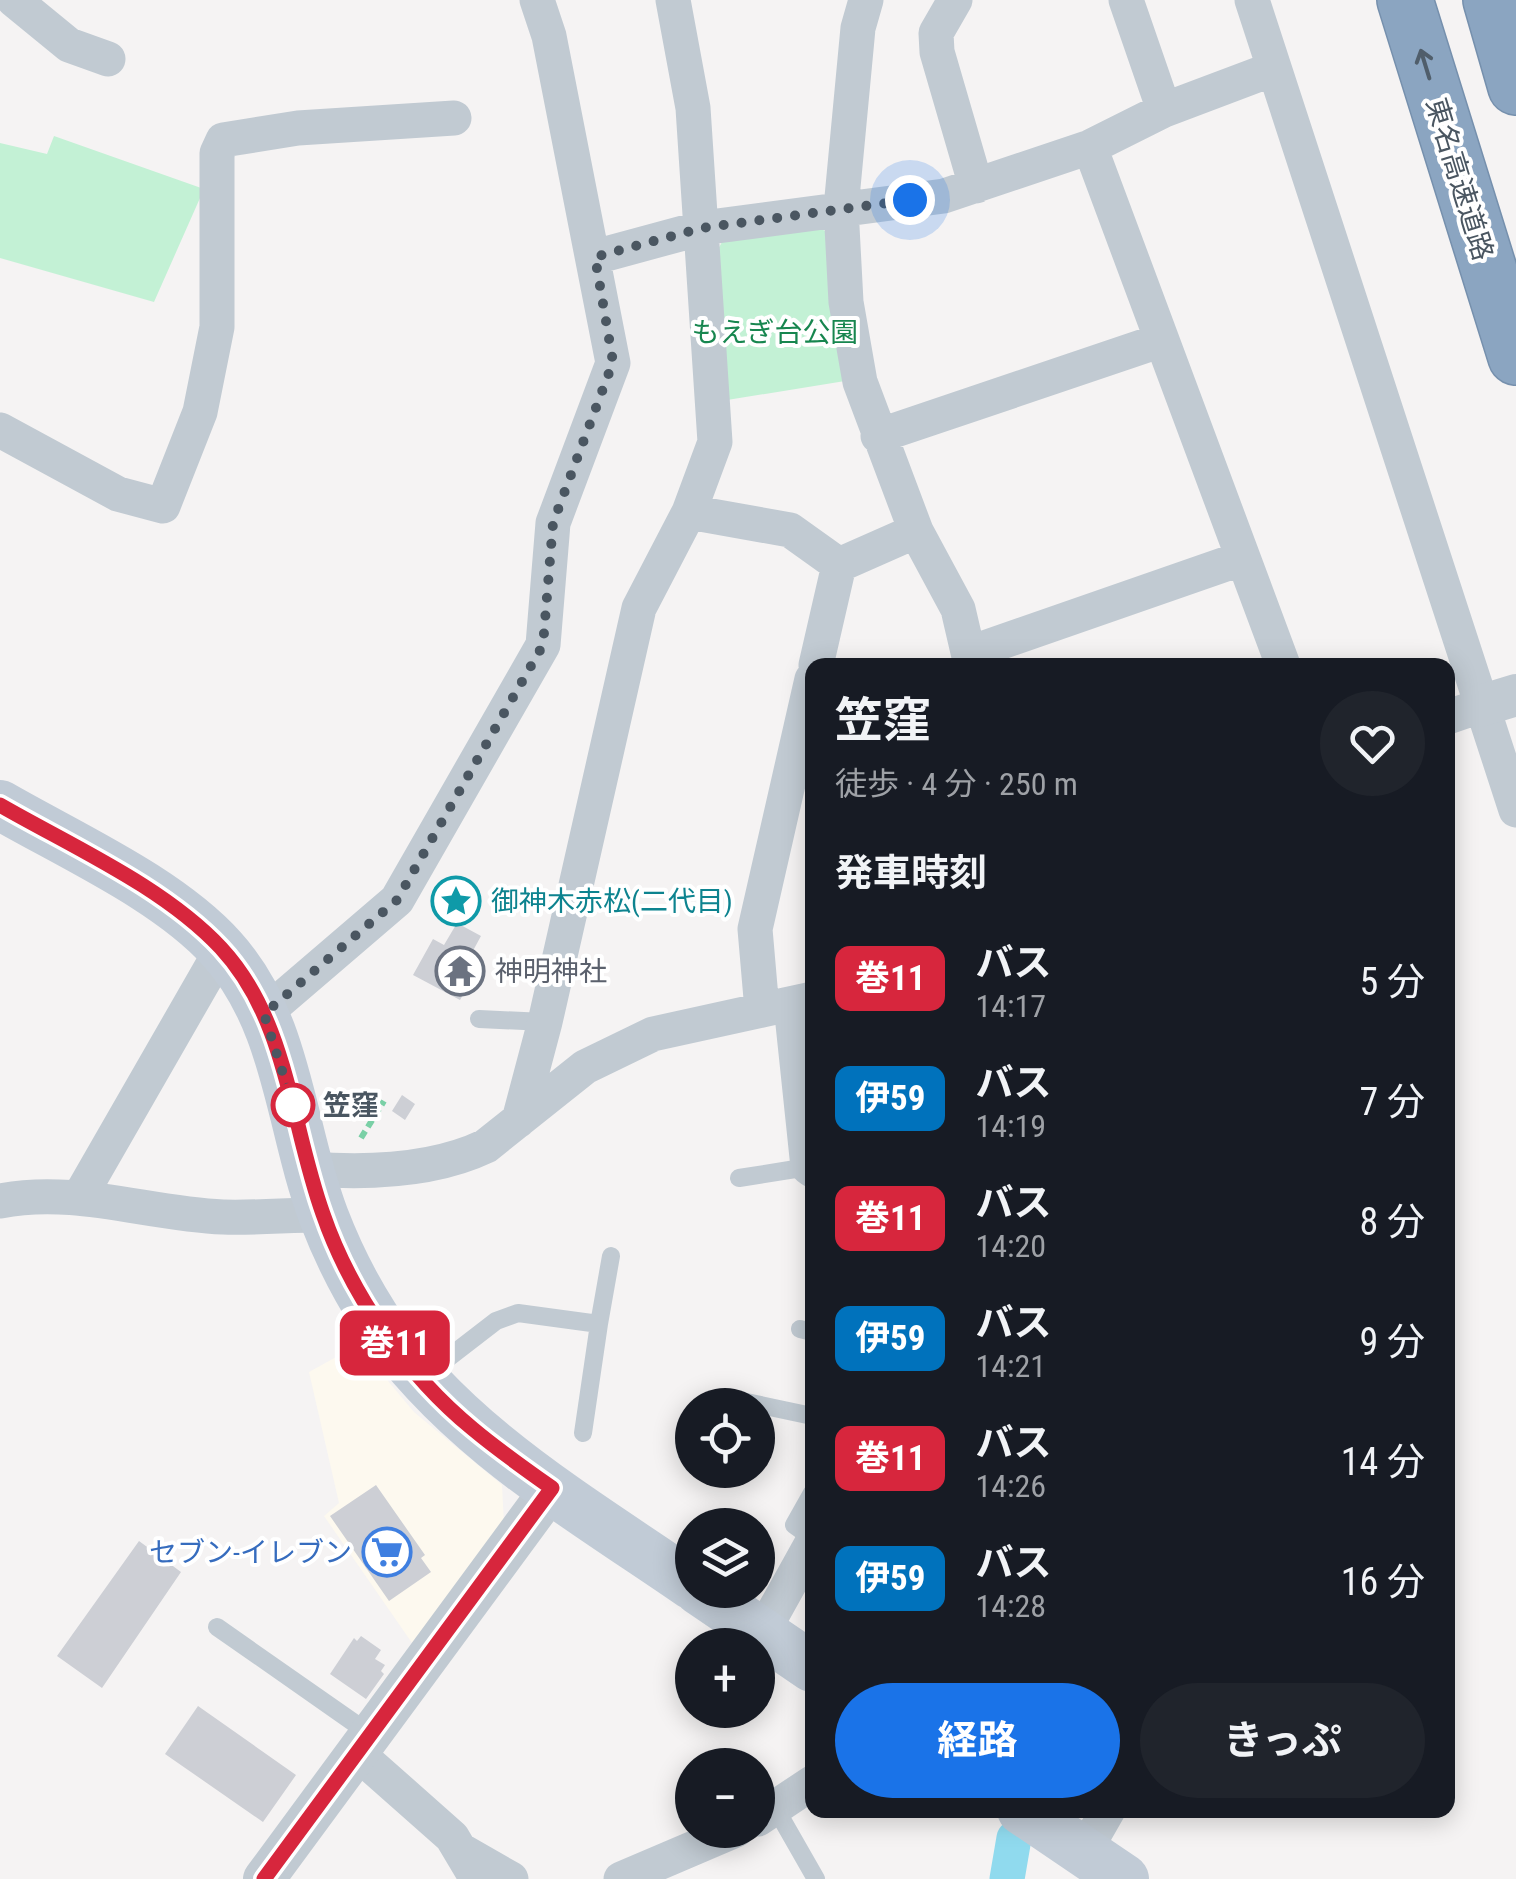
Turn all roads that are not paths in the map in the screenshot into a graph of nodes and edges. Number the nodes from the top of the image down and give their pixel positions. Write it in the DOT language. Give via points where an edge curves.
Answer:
graph roads {
  1 [pos="14,0"];
  2 [pos="537,0"];
  3 [pos="673,0"];
  4 [pos="866,0"];
  5 [pos="955,0"];
  6 [pos="1126,0"];
  7 [pos="1252,0"];
  8 [pos="1405,0"];
  9 [pos="1490,0"];
  10 [pos="108,59"];
  11 [pos="1272,69"];
  12 [pos="1516,87"];
  13 [pos="1164,110"];
  14 [pos="454,118"];
  15 [pos="1090,147"];
  16 [pos="976,186"];
  17 [pos="840,208"];
  18 [pos="702,228"];
  19 [pos="595,257"];
  20 [pos="1162,340"];
  21 [pos="1516,358"];
  22 [pos="0,430"];
  23 [pos="878,436"];
  24 [pos="689,512"];
  25 [pos="916,531"];
  26 [pos="1243,558"];
  27 [pos="838,565"];
  28 [pos="818,658"];
  29 [pos="970,658"];
  30 [pos="973,658"];
  31 [pos="1280,658"];
  32 [pos="1481,706"];
  33 [pos="805,710"];
  34 [pos="0,805"];
  35 [pos="1516,810"];
  36 [pos="222,949"];
  37 [pos="788,1005"];
  38 [pos="264,1014"];
  39 [pos="479,1019"];
  40 [pos="545,1022"];
  41 [pos="519,1120"];
  42 [pos="805,1131"];
  43 [pos="805,1169"];
  44 [pos="739,1178"];
  45 [pos="328,1179"];
  46 [pos="78,1198"];
  47 [pos="0,1201"];
  48 [pos="611,1256"];
  49 [pos="599,1324"];
  50 [pos="421,1378"];
  51 [pos="775,1408"];
  52 [pos="805,1415"];
  53 [pos="583,1433"];
  54 [pos="552,1488"];
  55 [pos="805,1505"];
  56 [pos="805,1534"];
  57 [pos="805,1553"];
  58 [pos="675,1573"];
  59 [pos="726,1608"];
  60 [pos="217,1627"];
  61 [pos="755,1628"];
  62 [pos="765,1628"];
  63 [pos="775,1642"];
  64 [pos="805,1662"];
  65 [pos="363,1743"];
  66 [pos="805,1788"];
  67 [pos="775,1808"];
  68 [pos="1040,1818"];
  69 [pos="775,1825"];
  70 [pos="1106,1847"];
  71 [pos="694,1848"];
  72 [pos="470,1865"];
  73 [pos="264,1879"];
  74 [pos="511,1879"];
  75 [pos="621,1879"];
  76 [pos="816,1879"];
  1 -- 10 [label="street" via="70,45"];
  2 -- 19 [label="street"];
  3 -- 18 [label="street" via="693,108"];
  4 -- 17 [label="street"];
  5 -- 16 [label="street" via="936,33 937,52"];
  6 -- 13 [label="street"];
  7 -- 11 [label="street"];
  21 -- 8 [label="highway, 東名高速道路, one-way"];
  9 -- 12 [label="highway"];
  11 -- 13 [label="street"];
  11 -- 32 [label="street"];
  13 -- 15 [label="street"];
  14 -- 22 [label="street" via="223,140 217,153 217,327 200,412 162,506 118,494"];
  15 -- 16 [label="street"];
  15 -- 20 [label="street"];
  16 -- 17 [label="street"];
  17 -- 18 [label="street"];
  17 -- 23 [label="street" via="846,302"];
  18 -- 19 [label="street"];
  18 -- 24 [label="street" via="715,442"];
  19 -- 38 [label="street" via="613,362 553,523 543,645 397,900"];
  20 -- 23 [label="street"];
  20 -- 26 [label="street"];
  23 -- 25 [label="street"];
  24 -- 27 [label="street" via="790,530"];
  24 -- 40 [label="street" via="639,608"];
  25 -- 27 [label="street"];
  25 -- 29 [label="street" via="958,609"];
  26 -- 30 [label="street"];
  26 -- 31 [label="street"];
  27 -- 28 [label="street"];
  32 -- 35 [label="street"];
  33 -- 37 [label="street" via="755,930"];
  34 -- 36 [label="main road" via="162,898"];
  36 -- 38 [label="main road"];
  36 -- 46 [label="street"];
  37 -- 41 [label="street" via="652,1034 585,1067"];
  37 -- 42 [label="street"];
  38 -- 45 [label="main road"];
  39 -- 40 [label="lane"];
  40 -- 41 [label="street"];
  41 -- 45 [label="street" via="486,1146 458,1156"];
  43 -- 44 [label="lane"];
  45 -- 46 [label="street" via="221,1217"];
  45 -- 50 [label="main road" via="350,1274"];
  46 -- 47 [label="street"];
  48 -- 49 [label="lane"];
  49 -- 50 [label="lane" via="518,1312"];
  49 -- 53 [label="lane"];
  50 -- 54 [label="main road" via="470,1427"];
  51 -- 52 [label="lane"];
  54 -- 58 [label="main road"];
  54 -- 65 [label="street"];
  55 -- 56 [label="lane" via="794,1525"];
  57 -- 62 [label="street"];
  59 -- 61 [label="main road"];
  60 -- 65 [label="lane"];
  63 -- 64 [label="main road"];
  65 -- 72 [label="street"];
  65 -- 73 [label="street"];
  66 -- 67 [label="street"];
  68 -- 70 [label="main road"];
  69 -- 76 [label="lane"];
  71 -- 75 [label="street"];
  72 -- 74 [label="street"];
}
